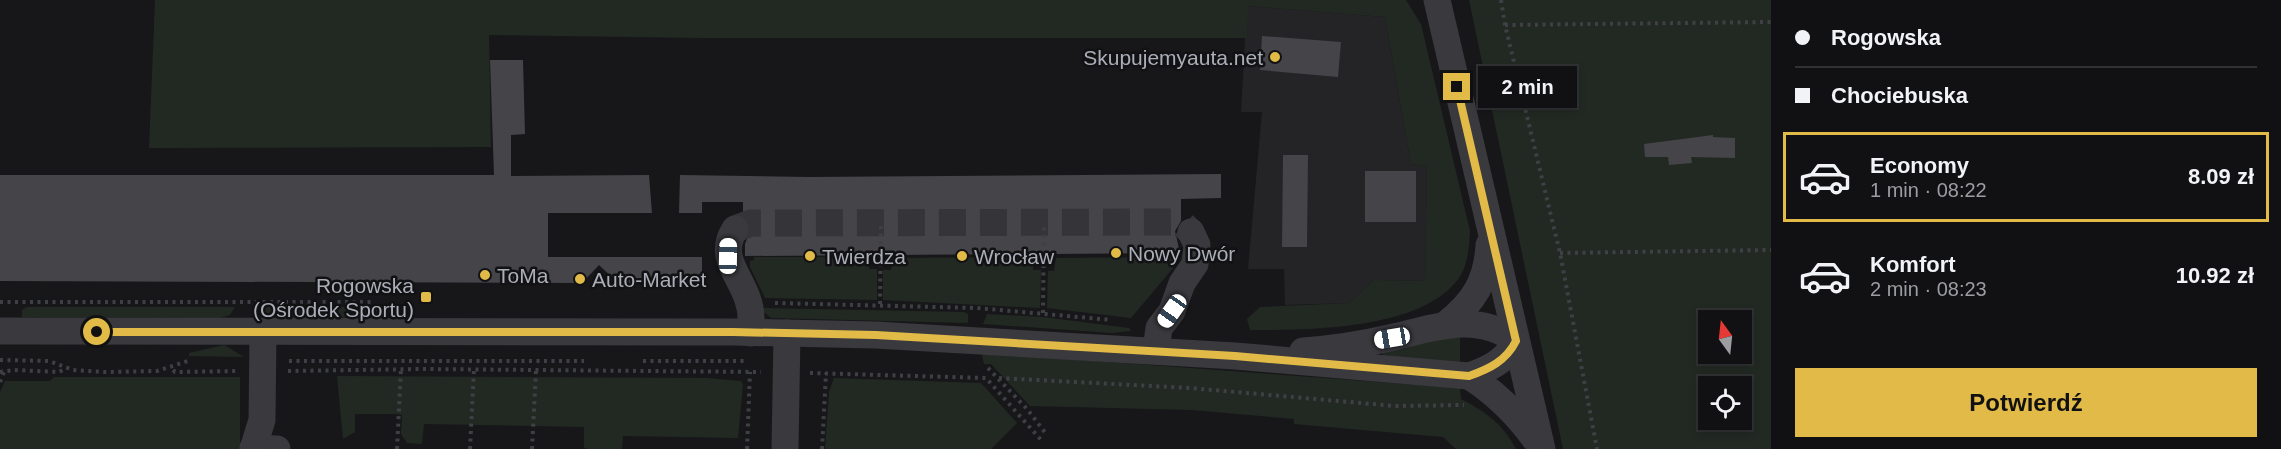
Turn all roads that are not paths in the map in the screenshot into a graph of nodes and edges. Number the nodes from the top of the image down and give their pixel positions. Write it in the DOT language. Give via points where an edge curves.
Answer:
graph roads {
  1 [pos="1437,0"];
  2 [pos="735,229"];
  3 [pos="1490,229"];
  4 [pos="1191,232"];
  5 [pos="1446,324"];
  6 [pos="0,331"];
  7 [pos="263,332"];
  8 [pos="751,333"];
  9 [pos="787,333"];
  10 [pos="1516,341"];
  11 [pos="1156,350"];
  12 [pos="1235,356"];
  13 [pos="1469,376"];
  14 [pos="1541,448"];
  15 [pos="253,449"];
  16 [pos="277,449"];
  17 [pos="785,449"];
  1 -- 3 [label="street"];
  2 -- 8 [label="street" via="728,256 749,303"];
  3 -- 5 [label="street" via="1488,262 1477,291 1468,307"];
  3 -- 10 [label="street"];
  4 -- 11 [label="street" via="1197,245 1195,264 1159,328"];
  5 -- 10 [label="street" via="1493,328"];
  5 -- 12 [label="street" via="1329,349"];
  6 -- 7 [label="street"];
  7 -- 8 [label="street"];
  7 -- 15 [label="street" via="262,420"];
  8 -- 9 [label="street"];
  9 -- 11 [label="street"];
  9 -- 17 [label="street"];
  10 -- 13 [label="street" via="1500,362"];
  10 -- 14 [label="street"];
  11 -- 12 [label="street"];
  12 -- 13 [label="street"];
  13 -- 14 [label="street" via="1514,411"];
  15 -- 16 [label="street"];
}
